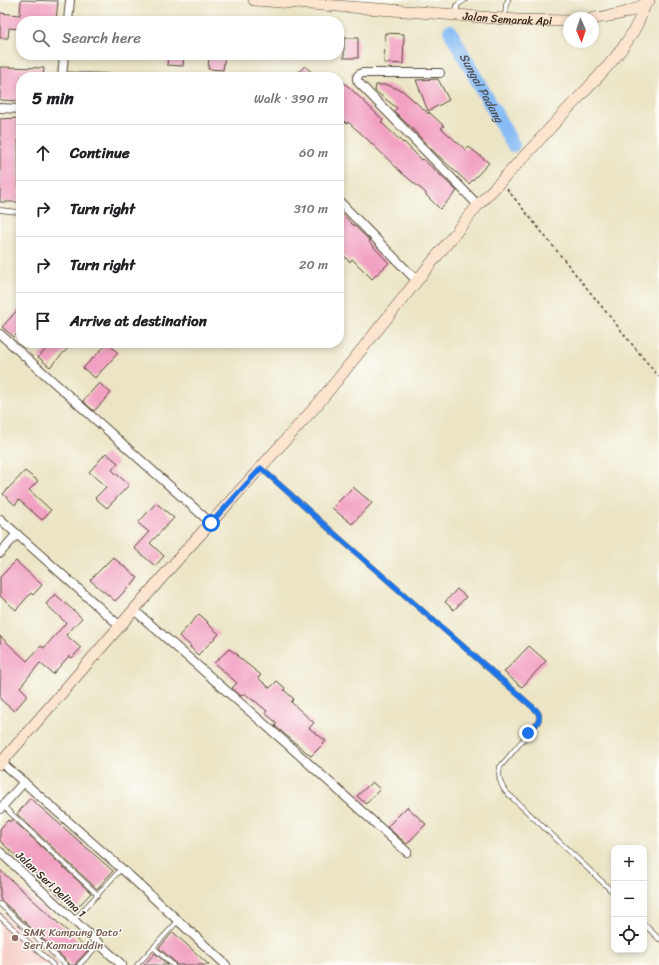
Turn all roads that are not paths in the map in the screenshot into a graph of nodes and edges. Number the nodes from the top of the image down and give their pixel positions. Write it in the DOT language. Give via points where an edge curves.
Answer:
graph roads {
  1 [pos="70,0"];
  2 [pos="254,0"];
  3 [pos="465,0"];
  4 [pos="508,0"];
  5 [pos="648,2"];
  6 [pos="457,15"];
  7 [pos="68,16"];
  8 [pos="599,18"];
  9 [pos="505,19"];
  10 [pos="563,20"];
  11 [pos="64,60"];
  12 [pos="62,72"];
  13 [pos="440,73"];
  14 [pos="0,108"];
  15 [pos="16,109"];
  16 [pos="478,204"];
  17 [pos="344,206"];
  18 [pos="0,210"];
  19 [pos="16,212"];
  20 [pos="417,281"];
  21 [pos="0,334"];
  22 [pos="261,468"];
  23 [pos="0,519"];
  24 [pos="211,523"];
  25 [pos="17,534"];
  26 [pos="0,553"];
  27 [pos="134,610"];
  28 [pos="120,626"];
  29 [pos="1,763"];
  30 [pos="24,782"];
  31 [pos="1,808"];
  32 [pos="0,852"];
  33 [pos="407,852"];
  34 [pos="122,869"];
  35 [pos="611,890"];
  36 [pos="98,894"];
  37 [pos="0,904"];
  38 [pos="0,917"];
  39 [pos="74,921"];
  40 [pos="178,921"];
  41 [pos="647,927"];
  42 [pos="659,939"];
  43 [pos="99,944"];
  44 [pos="154,948"];
  45 [pos="52,965"];
  46 [pos="66,965"];
  47 [pos="79,965"];
  48 [pos="122,965"];
  49 [pos="137,965"];
  50 [pos="173,965"];
  51 [pos="226,965"];
  1 -- 7 [label="street"];
  2 -- 6 [label="street, Jalan Semarak Api"];
  3 -- 6 [label="lane" via="456,4"];
  4 -- 9 [label="lane"];
  5 -- 8 [label="street" via="628,12"];
  5 -- 16 [label="street" via="637,27 606,68"];
  6 -- 9 [label="street, Jalan Semarak Api"];
  9 -- 10 [label="street, Jalan Semarak Api"];
  11 -- 12 [label="street"];
  13 -- 16 [label="street" via="362,73 356,80"];
  14 -- 15 [label="street"];
  16 -- 20 [label="street"];
  17 -- 20 [label="street"];
  18 -- 19 [label="lane"];
  20 -- 22 [label="street" via="317,405"];
  21 -- 24 [label="street"];
  22 -- 24 [label="street"];
  22 -- 35 [label="lane" via="536,710 540,718 538,722 500,767 501,785"];
  23 -- 25 [label="street"];
  24 -- 27 [label="street"];
  25 -- 26 [label="street"];
  25 -- 28 [label="street"];
  27 -- 28 [label="street"];
  27 -- 33 [label="street"];
  28 -- 29 [label="street"];
  29 -- 30 [label="street"];
  30 -- 31 [label="street"];
  30 -- 34 [label="street"];
  31 -- 36 [label="lane"];
  32 -- 39 [label="street, Jalan Seri Delima 1"];
  34 -- 36 [label="lane"];
  34 -- 40 [label="street"];
  36 -- 39 [label="lane"];
  37 -- 46 [label="lane"];
  38 -- 45 [label="lane"];
  39 -- 43 [label="street, Jalan Seri Delima 1"];
  40 -- 44 [label="lane"];
  40 -- 51 [label="street"];
  41 -- 42 [label="lane"];
  43 -- 47 [label="lane"];
  43 -- 48 [label="street, Jalan Seri Delima 1"];
  44 -- 49 [label="lane"];
  44 -- 50 [label="lane"];
}
